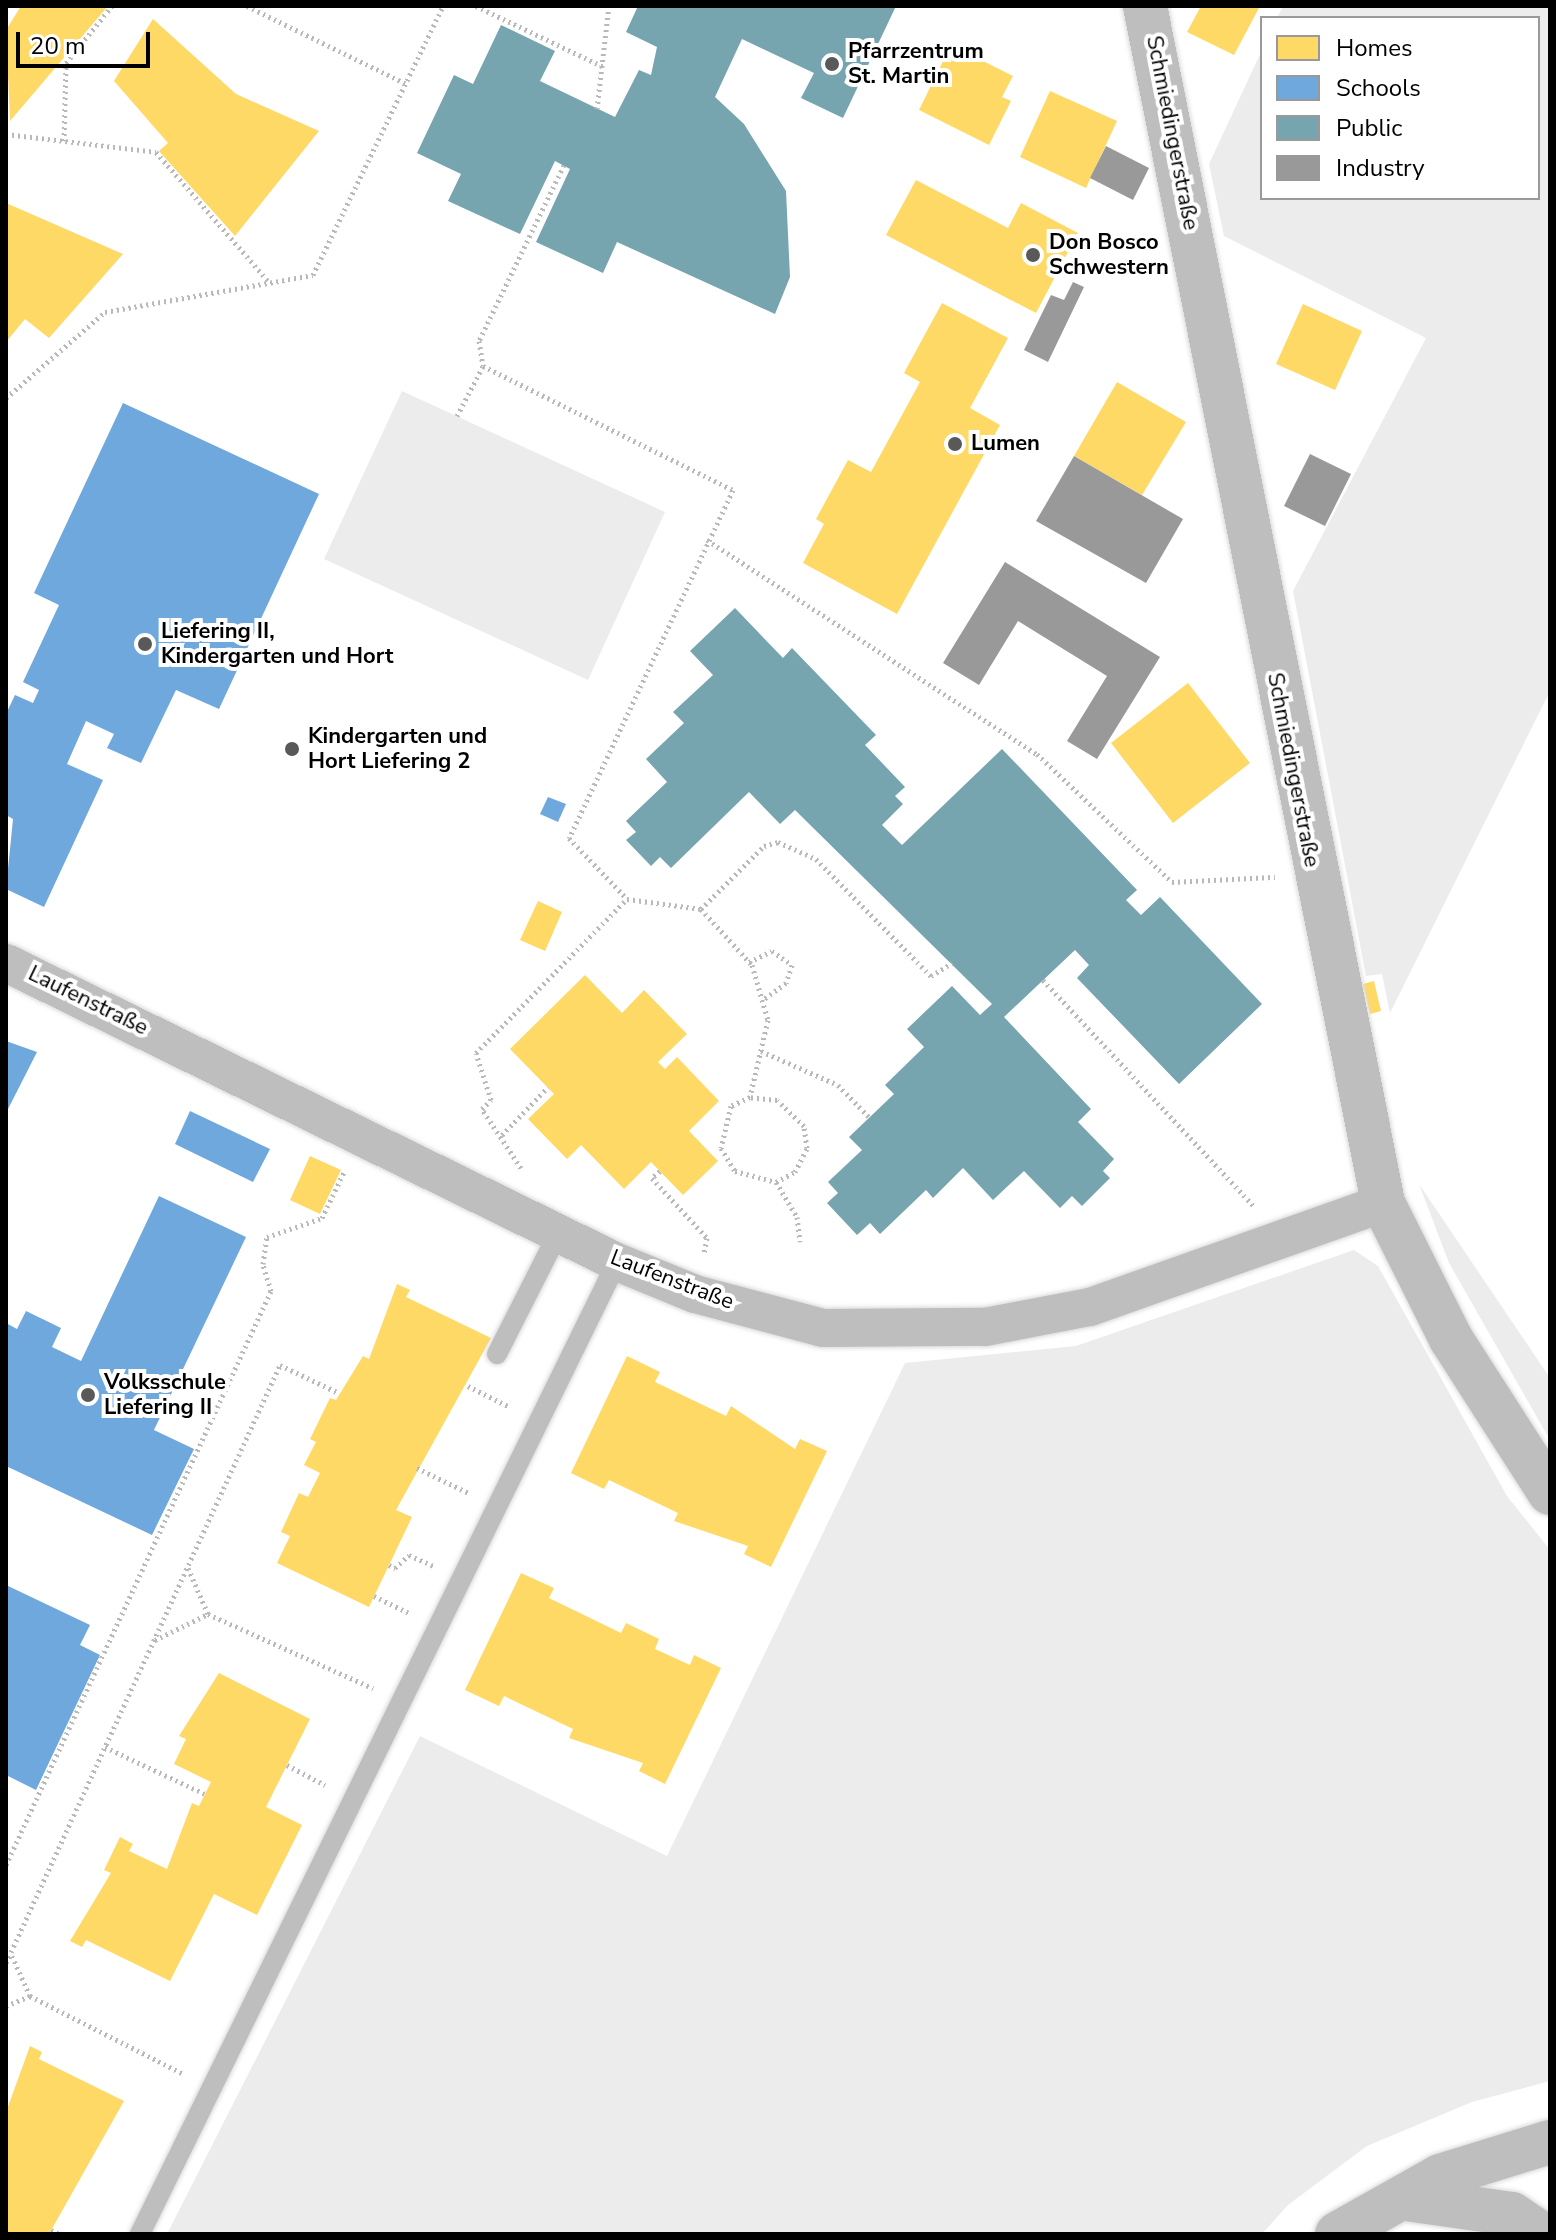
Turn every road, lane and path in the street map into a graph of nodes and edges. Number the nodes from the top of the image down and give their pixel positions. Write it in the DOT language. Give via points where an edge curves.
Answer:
graph roads {
  1 [pos="112,6"];
  2 [pos="247,6"];
  3 [pos="443,6"];
  4 [pos="476,6"];
  5 [pos="609,6"];
  6 [pos="1145,6"];
  7 [pos="602,66"];
  8 [pos="405,83"];
  9 [pos="597,109"];
  10 [pos="6,134"];
  11 [pos="64,141"];
  12 [pos="564,165"];
  13 [pos="270,282"];
  14 [pos="483,366"];
  15 [pos="6,398"];
  16 [pos="457,416"];
  17 [pos="707,540"];
  18 [pos="1313,875"];
  19 [pos="627,899"];
  20 [pos="701,909"];
  21 [pos="749,962"];
  22 [pos="6,963"];
  23 [pos="952,963"];
  24 [pos="1043,980"];
  25 [pos="764,999"];
  26 [pos="761,1051"];
  27 [pos="548,1087"];
  28 [pos="750,1097"];
  29 [pos="869,1117"];
  30 [pos="363,1134"];
  31 [pos="502,1135"];
  32 [pos="660,1171"];
  33 [pos="776,1182"];
  34 [pos="1383,1203"];
  35 [pos="510,1207"];
  36 [pos="559,1232"];
  37 [pos="1283,1238"];
  38 [pos="800,1242"];
  39 [pos="617,1262"];
  40 [pos="695,1294"];
  41 [pos="497,1354"];
  42 [pos="468,1386"];
  43 [pos="339,1393"];
  44 [pos="519,1410"];
  45 [pos="417,1468"];
  46 [pos="1550,1493"];
  47 [pos="477,1497"];
  48 [pos="389,1565"];
  49 [pos="188,1568"];
  50 [pos="442,1569"];
  51 [pos="374,1596"];
  52 [pos="208,1614"];
  53 [pos="419,1618"];
  54 [pos="154,1640"];
  55 [pos="402,1701"];
  56 [pos="105,1747"];
  57 [pos="287,1765"];
  58 [pos="302,1773"];
  59 [pos="205,1794"];
  60 [pos="6,1865"];
  61 [pos="10,1953"];
  62 [pos="6,1963"];
  63 [pos="30,1996"];
  64 [pos="6,2006"];
  65 [pos="194,2078"];
  66 [pos="1550,2142"];
  67 [pos="1406,2199"];
  68 [pos="51,2230"];
  69 [pos="59,2234"];
  70 [pos="140,2234"];
  71 [pos="1337,2234"];
  72 [pos="1542,2234"];
  1 -- 11 [label="path" via="66,63"];
  2 -- 8 [label="path"];
  3 -- 8 [label="path"];
  4 -- 7 [label="path"];
  5 -- 7 [label="path"];
  6 -- 18 [label="main road, Schmiedingerstraße"];
  7 -- 9 [label="path"];
  8 -- 13 [label="path" via="313,275"];
  10 -- 11 [label="path"];
  11 -- 13 [label="path" via="156,152"];
  12 -- 14 [label="path" via="479,341"];
  13 -- 15 [label="path" via="105,312"];
  14 -- 16 [label="path"];
  14 -- 17 [label="path" via="733,490"];
  17 -- 18 [label="path" via="1037,754 1172,882"];
  17 -- 19 [label="path" via="569,838"];
  18 -- 34 [label="main road, Schmiedingerstraße"];
  19 -- 20 [label="path"];
  19 -- 31 [label="path" via="476,1053 491,1100 482,1109"];
  20 -- 21 [label="path"];
  20 -- 23 [label="path" via="764,846 778,842 816,859 931,976"];
  21 -- 25 [label="path"];
  21 -- 25 [label="path" via="772,951 792,965 786,983"];
  22 -- 30 [label="street, Laufenstraße"];
  24 -- 37 [label="path"];
  25 -- 26 [label="path"];
  26 -- 28 [label="path"];
  26 -- 29 [label="path" via="838,1085"];
  27 -- 31 [label="path"];
  28 -- 33 [label="path" via="731,1106 721,1148 735,1171"];
  28 -- 33 [label="path" via="777,1100 804,1126 807,1148 795,1172"];
  30 -- 35 [label="street, Laufenstraße"];
  30 -- 60 [label="path" via="322,1218 267,1237 263,1264 271,1291"];
  31 -- 35 [label="path" via="523,1162"];
  32 -- 40 [label="path" via="652,1178 707,1238"];
  33 -- 38 [label="path" via="797,1217"];
  34 -- 37 [label="street, Laufenstraße"];
  34 -- 46 [label="main road, Schmiedingerstraße" via="1451,1339"];
  35 -- 36 [label="street, Laufenstraße"];
  36 -- 39 [label="street, Laufenstraße"];
  36 -- 41 [label="lane"];
  37 -- 40 [label="street, Laufenstraße" via="1090,1307 985,1327 823,1328"];
  39 -- 40 [label="street, Laufenstraße"];
  39 -- 55 [label="lane"];
  42 -- 44 [label="path"];
  43 -- 49 [label="path" via="280,1365"];
  45 -- 47 [label="path"];
  48 -- 50 [label="path" via="395,1568 409,1555"];
  49 -- 52 [label="path"];
  49 -- 54 [label="path"];
  51 -- 53 [label="path"];
  52 -- 54 [label="path"];
  52 -- 55 [label="path"];
  54 -- 56 [label="path"];
  55 -- 70 [label="lane"];
  56 -- 59 [label="path"];
  56 -- 61 [label="path"];
  57 -- 58 [label="path"];
  61 -- 62 [label="path"];
  61 -- 63 [label="path"];
  63 -- 64 [label="path"];
  63 -- 65 [label="path"];
  66 -- 67 [label="main road" via="1440,2176"];
  67 -- 71 [label="main road"];
  67 -- 72 [label="main road" via="1512,2214"];
  68 -- 69 [label="path"];
}
